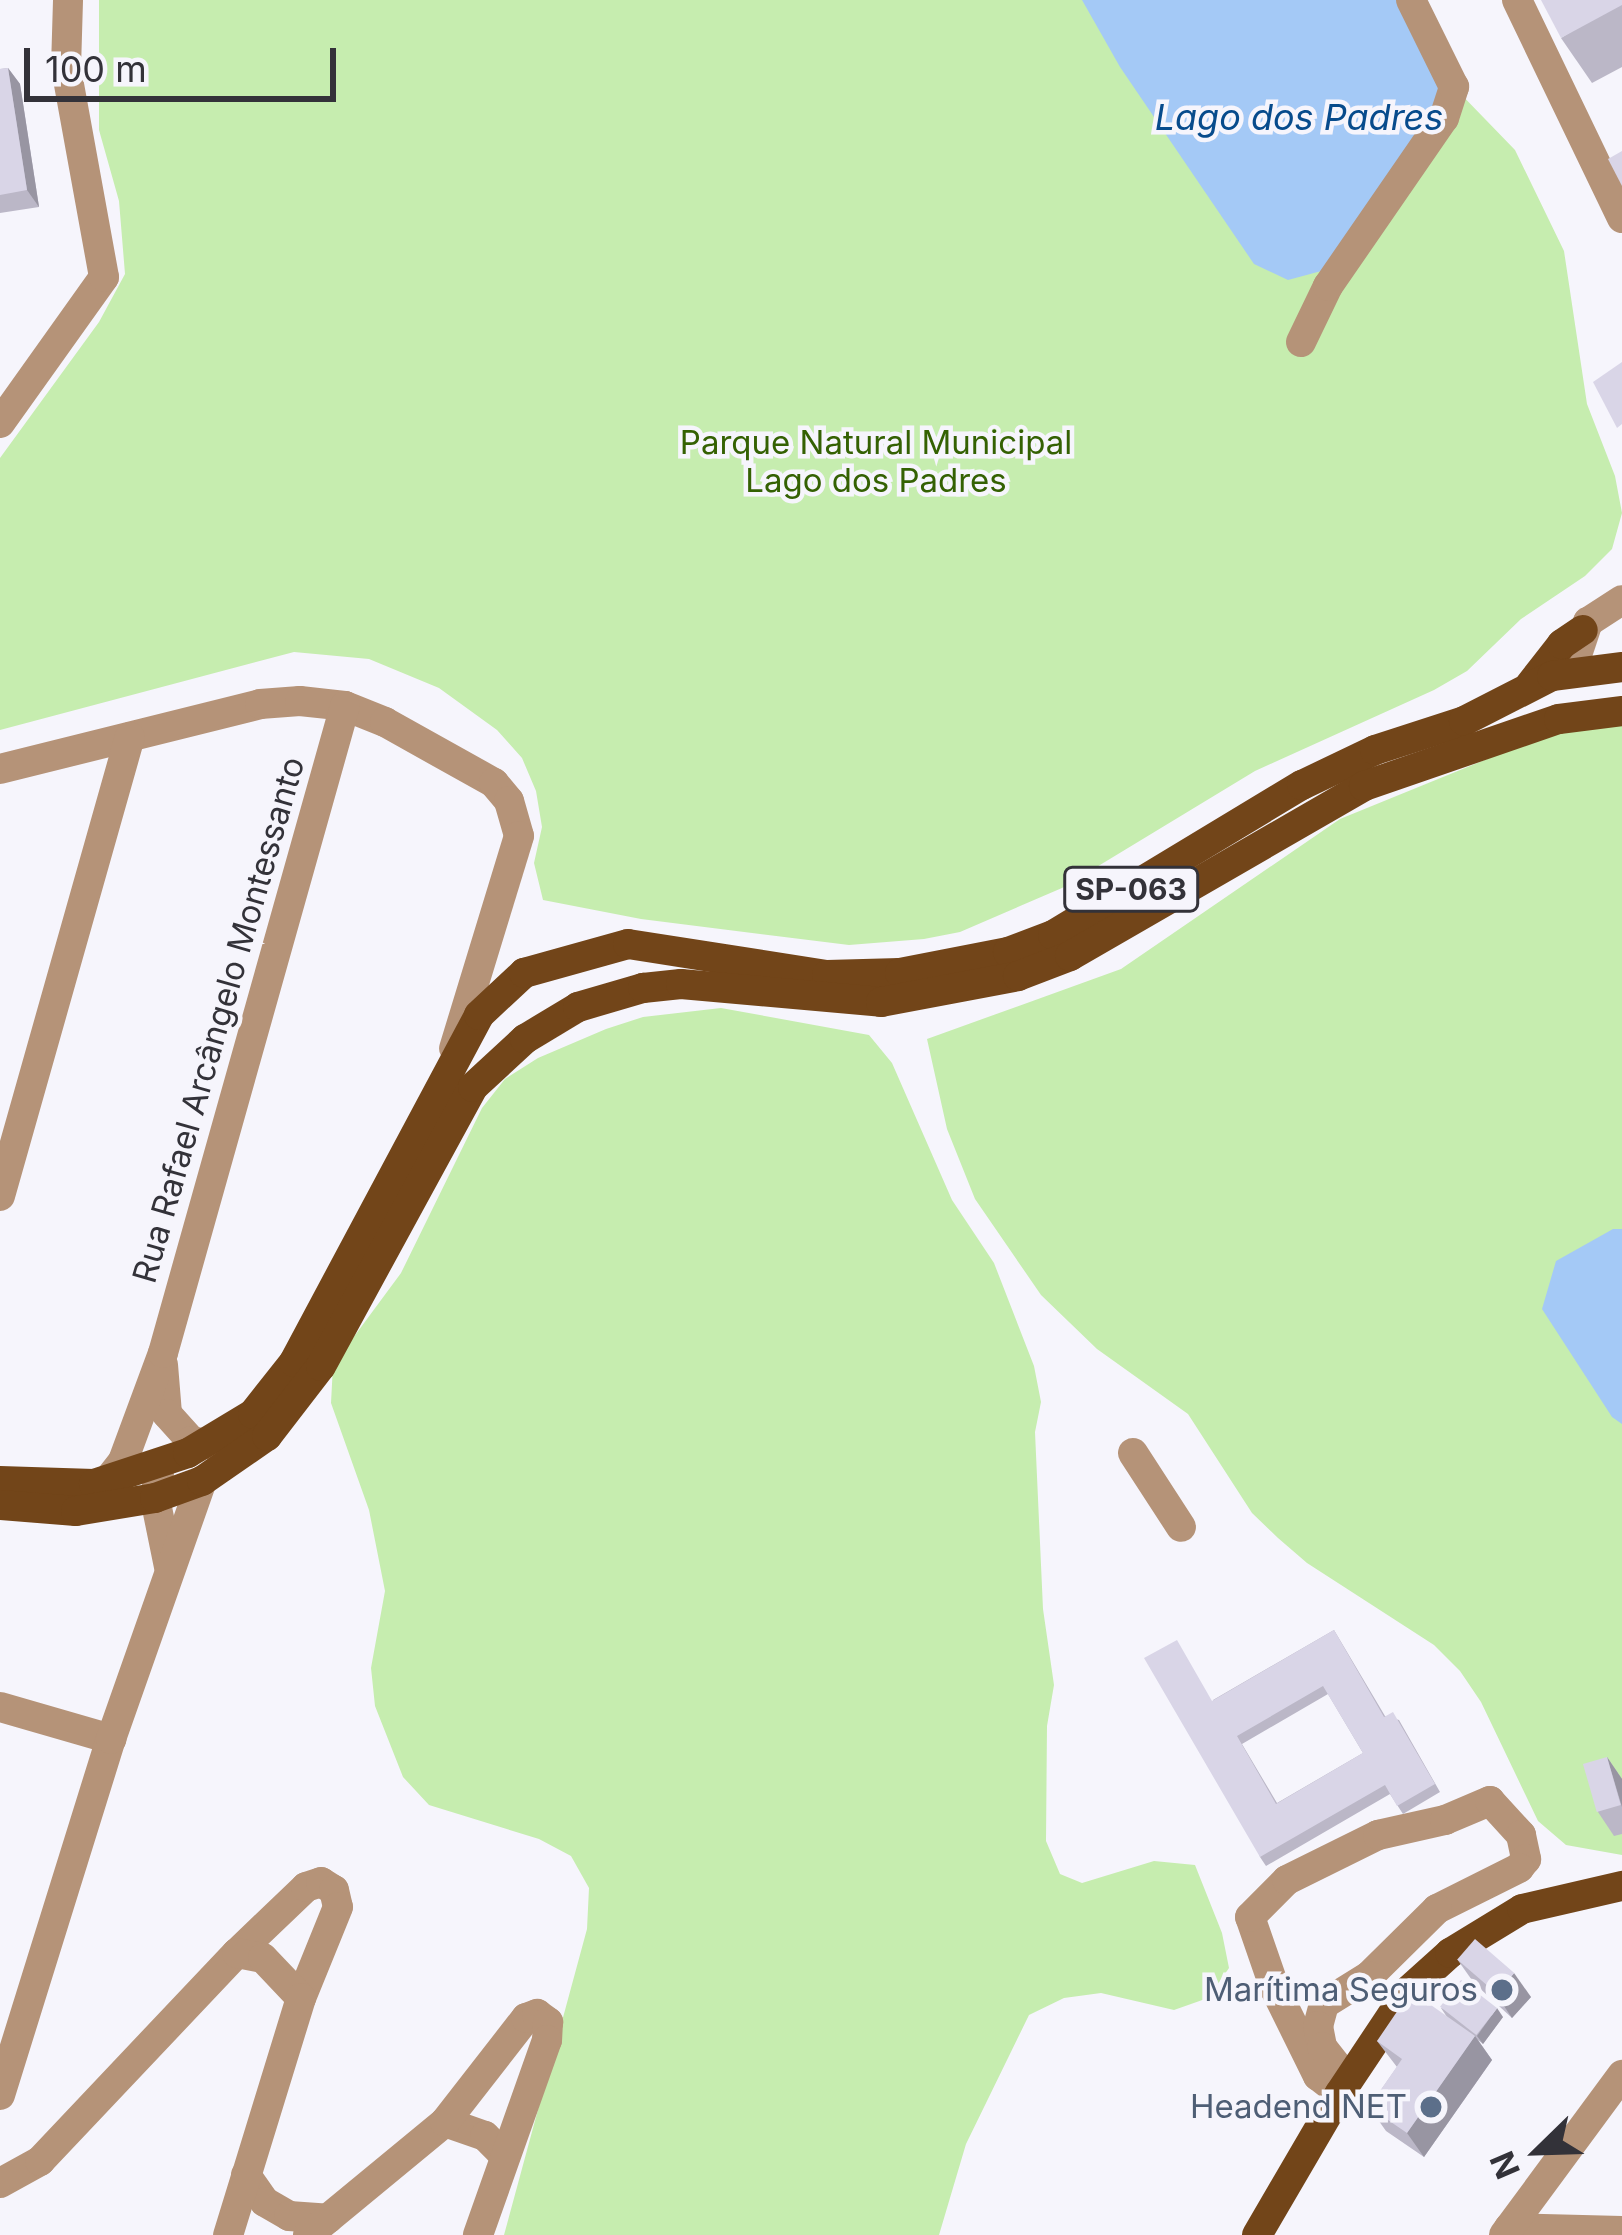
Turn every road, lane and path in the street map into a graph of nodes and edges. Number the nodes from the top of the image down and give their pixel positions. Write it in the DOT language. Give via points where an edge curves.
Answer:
graph roads {
  1 [pos="68,0"];
  2 [pos="1411,0"];
  3 [pos="1562,3"];
  4 [pos="1522,11"];
  5 [pos="1622,218"];
  6 [pos="1301,342"];
  7 [pos="0,423"];
  8 [pos="1607,613"];
  9 [pos="1622,667"];
  10 [pos="1572,670"];
  11 [pos="1529,686"];
  12 [pos="345,706"];
  13 [pos="1608,711"];
  14 [pos="130,737"];
  15 [pos="0,769"];
  16 [pos="496,919"];
  17 [pos="515,973"];
  18 [pos="578,1007"];
  19 [pos="544,1027"];
  20 [pos="450,1065"];
  21 [pos="0,1196"];
  22 [pos="163,1352"];
  23 [pos="208,1444"];
  24 [pos="1133,1453"];
  25 [pos="163,1464"];
  26 [pos="109,1479"];
  27 [pos="0,1481"];
  28 [pos="202,1481"];
  29 [pos="155,1498"];
  30 [pos="0,1505"];
  31 [pos="1181,1527"];
  32 [pos="169,1567"];
  33 [pos="0,1707"];
  34 [pos="111,1739"];
  35 [pos="1622,1886"];
  36 [pos="250,1955"];
  37 [pos="1275,1989"];
  38 [pos="301,1997"];
  39 [pos="1324,2004"];
  40 [pos="1344,2086"];
  41 [pos="1617,2091"];
  42 [pos="0,2095"];
  43 [pos="445,2122"];
  44 [pos="504,2155"];
  45 [pos="247,2175"];
  46 [pos="0,2183"];
  47 [pos="318,2227"];
  48 [pos="1622,2231"];
  49 [pos="1507,2232"];
  50 [pos="228,2235"];
  51 [pos="478,2235"];
  52 [pos="1257,2235"];
  1 -- 7 [label="street" via="66,68 104,277"];
  2 -- 6 [label="street" via="1454,87 1444,118 1328,286"];
  3 -- 4 [label="street"];
  4 -- 5 [label="street"];
  8 -- 10 [label="street"];
  8 -- 11 [label="main road" via="1562,644"];
  9 -- 10 [label="main road, SP-063"];
  10 -- 11 [label="main road, SP-063"];
  10 -- 13 [label="main road, SP-063"];
  11 -- 17 [label="main road, SP-063" via="1464,721 1302,785 1053,935 1008,952 899,973 827,975 628,944"];
  12 -- 14 [label="street" via="260,704"];
  12 -- 16 [label="street" via="494,784 509,801 519,836"];
  12 -- 22 [label="street, Rua Rafael Arcângelo Montessanto"];
  13 -- 18 [label="main road, SP-063" via="1394,773 1330,801 1070,956 1018,976 881,1002 681,984"];
  14 -- 15 [label="street"];
  14 -- 21 [label="street"];
  16 -- 17 [label="street"];
  16 -- 20 [label="street"];
  17 -- 18 [label="main road" via="550,970 570,984"];
  17 -- 19 [label="main road"];
  17 -- 20 [label="main road"];
  18 -- 19 [label="main road, SP-063"];
  19 -- 28 [label="main road, SP-063" via="473,1087 295,1406"];
  20 -- 23 [label="main road" via="294,1362 253,1414"];
  22 -- 23 [label="street, Rua Rafael Arcângelo Montessanto" via="167,1414 191,1441"];
  22 -- 26 [label="street, Rua Rafael Arcângelo Montessanto"];
  23 -- 25 [label="main road"];
  24 -- 31 [label="street"];
  25 -- 26 [label="main road"];
  25 -- 29 [label="street"];
  26 -- 27 [label="main road" via="57,1487"];
  28 -- 29 [label="main road, SP-063"];
  28 -- 32 [label="street"];
  29 -- 30 [label="main road, SP-063" via="76,1511"];
  29 -- 32 [label="street"];
  32 -- 34 [label="street"];
  33 -- 34 [label="street"];
  34 -- 42 [label="street"];
  35 -- 40 [label="main road" via="1522,1909 1467,1940 1408,1991"];
  36 -- 38 [label="street"];
  36 -- 38 [label="street" via="306,1887 321,1882 334,1890 338,1907"];
  36 -- 46 [label="street" via="40,2161"];
  37 -- 39 [label="street"];
  37 -- 39 [label="street" via="1250,1917 1274,1890 1378,1835 1490,1801 1521,1835 1526,1859 1519,1868 1437,1909 1369,1976"];
  37 -- 40 [label="street" via="1318,2076"];
  38 -- 45 [label="street"];
  39 -- 40 [label="street" via="1318,2037"];
  40 -- 52 [label="main road"];
  41 -- 49 [label="street"];
  43 -- 44 [label="street" via="466,2126"];
  43 -- 44 [label="street" via="526,2018 544,2016 548,2040"];
  43 -- 47 [label="street"];
  44 -- 51 [label="street"];
  45 -- 47 [label="street" via="265,2203"];
  45 -- 50 [label="street"];
  48 -- 49 [label="street"];
}
